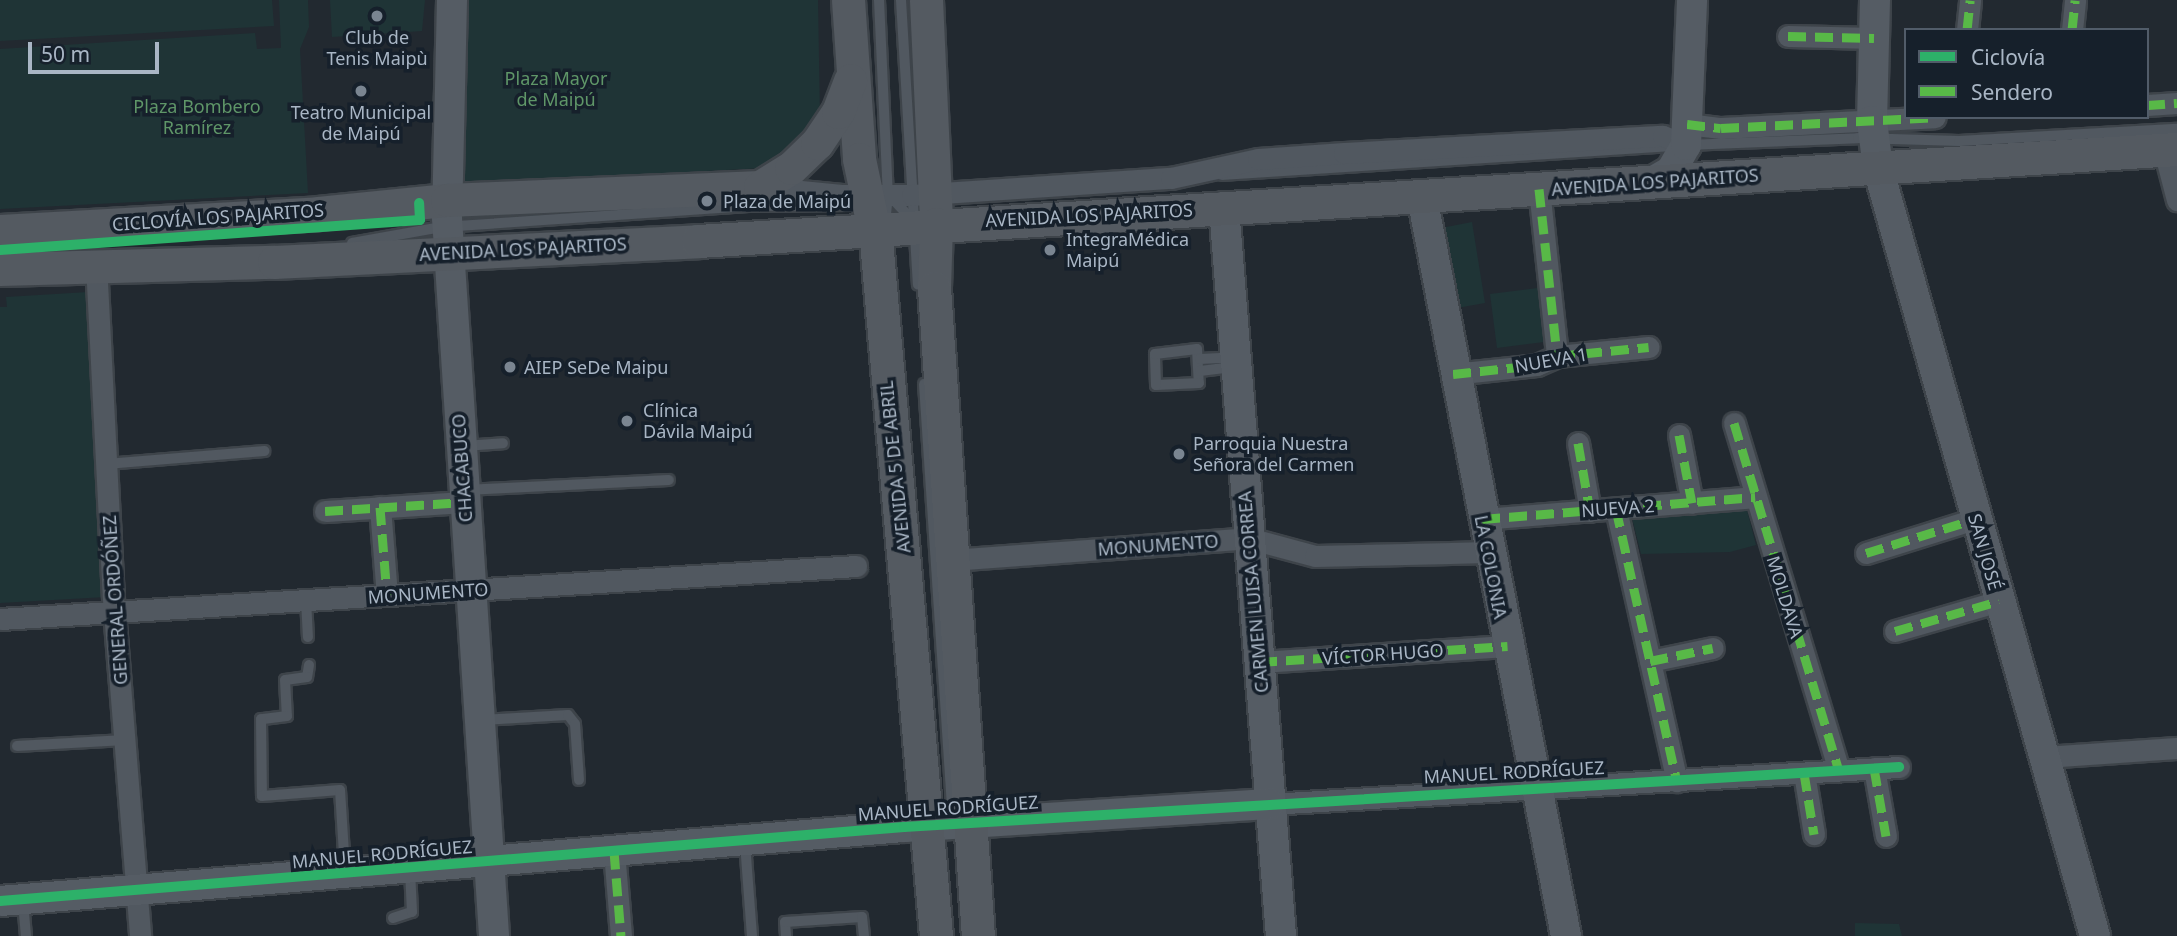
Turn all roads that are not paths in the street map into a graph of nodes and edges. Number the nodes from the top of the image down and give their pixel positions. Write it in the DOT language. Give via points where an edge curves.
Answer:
graph roads {
  1 [pos="452,0"];
  2 [pos="848,0"];
  3 [pos="879,0"];
  4 [pos="901,0"];
  5 [pos="926,0"];
  6 [pos="1692,0"];
  7 [pos="1875,0"];
  8 [pos="1969,0"];
  9 [pos="2075,0"];
  10 [pos="1967,28"];
  11 [pos="2072,28"];
  12 [pos="1788,36"];
  13 [pos="1874,38"];
  14 [pos="851,74"];
  15 [pos="2177,103"];
  16 [pos="2149,105"];
  17 [pos="1931,119"];
  18 [pos="2174,143"];
  19 [pos="1870,148"];
  20 [pos="1674,158"];
  21 [pos="760,187"];
  22 [pos="1539,189"];
  23 [pos="1295,190"];
  24 [pos="1422,197"];
  25 [pos="2177,200"];
  26 [pos="1224,207"];
  27 [pos="902,211"];
  28 [pos="448,227"];
  29 [pos="0,231"];
  30 [pos="96,263"];
  31 [pos="0,269"];
  32 [pos="919,294"];
  33 [pos="1649,347"];
  34 [pos="1557,356"];
  35 [pos="1235,362"];
  36 [pos="1200,365"];
  37 [pos="1453,374"];
  38 [pos="924,377"];
  39 [pos="1734,423"];
  40 [pos="1679,435"];
  41 [pos="503,443"];
  42 [pos="1578,443"];
  43 [pos="461,446"];
  44 [pos="264,451"];
  45 [pos="106,464"];
  46 [pos="668,480"];
  47 [pos="464,496"];
  48 [pos="1755,497"];
  49 [pos="1692,503"];
  50 [pos="380,508"];
  51 [pos="1616,509"];
  52 [pos="325,511"];
  53 [pos="1590,511"];
  54 [pos="1482,519"];
  55 [pos="1975,519"];
  56 [pos="914,522"];
  57 [pos="1248,538"];
  58 [pos="1488,552"];
  59 [pos="1866,553"];
  60 [pos="951,560"];
  61 [pos="856,566"];
  62 [pos="936,589"];
  63 [pos="471,590"];
  64 [pos="387,595"];
  65 [pos="306,600"];
  66 [pos="1998,601"];
  67 [pos="115,612"];
  68 [pos="0,619"];
  69 [pos="1895,631"];
  70 [pos="308,636"];
  71 [pos="1507,646"];
  72 [pos="1713,648"];
  73 [pos="1650,661"];
  74 [pos="1259,662"];
  75 [pos="309,665"];
  76 [pos="480,720"];
  77 [pos="125,740"];
  78 [pos="17,746"];
  79 [pos="2177,748"];
  80 [pos="2043,757"];
  81 [pos="936,761"];
  82 [pos="1899,767"];
  83 [pos="1874,768"];
  84 [pos="1839,771"];
  85 [pos="1804,773"];
  86 [pos="579,780"];
  87 [pos="1677,781"];
  88 [pos="1537,788"];
  89 [pos="1269,804"];
  90 [pos="946,824"];
  91 [pos="1814,834"];
  92 [pos="1886,836"];
  93 [pos="745,840"];
  94 [pos="614,851"];
  95 [pos="489,862"];
  96 [pos="410,870"];
  97 [pos="345,876"];
  98 [pos="136,891"];
  99 [pos="11,900"];
  100 [pos="393,918"];
  101 [pos="26,936"];
  102 [pos="140,936"];
  103 [pos="494,936"];
  104 [pos="621,936"];
  105 [pos="752,936"];
  106 [pos="786,936"];
  107 [pos="864,936"];
  108 [pos="936,936"];
  109 [pos="978,936"];
  110 [pos="1280,936"];
  111 [pos="1566,936"];
  112 [pos="2095,936"];
  1 -- 28 [label="street, CHACABUCO"];
  2 -- 14 [label="main road, AVENIDA 5 DE ABRIL"];
  3 -- 27 [label="lane"];
  4 -- 27 [label="lane"];
  5 -- 27 [label="main road"];
  6 -- 20 [label="street"];
  7 -- 13 [label="street, SAN JOSÉ"];
  8 -- 10 [label="street"];
  9 -- 11 [label="street"];
  12 -- 13 [label="street"];
  13 -- 19 [label="street, SAN JOSÉ"];
  14 -- 21 [label="main road" via="838,112 817,143 791,168"];
  14 -- 27 [label="main road, AVENIDA 5 DE ABRIL"];
  15 -- 16 [label="street"];
  17 -- 19 [label="street, AVENIDA LOS PAJARITOS"];
  18 -- 19 [label="main road, AVENIDA LOS PAJARITOS"];
  18 -- 25 [label="street"];
  19 -- 20 [label="main road, AVENIDA LOS PAJARITOS"];
  19 -- 20 [label="street, AVENIDA LOS PAJARITOS" via="1721,128"];
  19 -- 55 [label="street, SAN JOSÉ"];
  20 -- 22 [label="main road, AVENIDA LOS PAJARITOS"];
  20 -- 27 [label="street, AVENIDA LOS PAJARITOS" via="1663,136 1344,153 1258,159 1171,178"];
  21 -- 27 [label="street, AVENIDA LOS PAJARITOS"];
  21 -- 28 [label="main road, AVENIDA LOS PAJARITOS"];
  22 -- 24 [label="main road, AVENIDA LOS PAJARITOS"];
  22 -- 34 [label="street"];
  23 -- 27 [label="lane" via="1173,203"];
  24 -- 26 [label="main road, AVENIDA LOS PAJARITOS"];
  24 -- 37 [label="street, LA COLONIA"];
  26 -- 27 [label="main road, AVENIDA LOS PAJARITOS"];
  26 -- 35 [label="street, CARMEN LUISA CORREA"];
  27 -- 28 [label="main road, AVENIDA LOS PAJARITOS"];
  27 -- 32 [label="lane"];
  27 -- 56 [label="lane" via="884,272"];
  27 -- 60 [label="main road, AVENIDA 5 DE ABRIL" via="934,288"];
  27 -- 90 [label="main road, AVENIDA 5 DE ABRIL"];
  28 -- 29 [label="main road, AVENIDA LOS PAJARITOS" via="317,213"];
  28 -- 30 [label="main road, AVENIDA LOS PAJARITOS" via="274,262"];
  28 -- 43 [label="street, CHACABUCO" via="464,385"];
  30 -- 31 [label="main road, AVENIDA LOS PAJARITOS"];
  30 -- 45 [label="street, GENERAL ORDÓÑEZ"];
  33 -- 34 [label="street, NUEVA 1"];
  34 -- 37 [label="street, NUEVA 1" via="1537,365"];
  35 -- 36 [label="lane"];
  35 -- 57 [label="street, CARMEN LUISA CORREA"];
  36 -- 36 [label="lane" via="1197,385 1156,384 1158,352 1197,349"];
  37 -- 54 [label="street, LA COLONIA"];
  38 -- 62 [label="lane"];
  39 -- 48 [label="street, MOLDAVA"];
  40 -- 49 [label="street"];
  41 -- 43 [label="lane"];
  42 -- 53 [label="street"];
  43 -- 47 [label="street, CHACABUCO"];
  44 -- 45 [label="lane"];
  45 -- 67 [label="street, GENERAL ORDÓÑEZ"];
  46 -- 47 [label="lane"];
  47 -- 50 [label="street"];
  47 -- 63 [label="street, CHACABUCO"];
  48 -- 49 [label="street, NUEVA 2"];
  48 -- 84 [label="street, MOLDAVA"];
  49 -- 51 [label="street, NUEVA 2"];
  50 -- 52 [label="street"];
  50 -- 64 [label="street"];
  51 -- 53 [label="street, NUEVA 2"];
  51 -- 73 [label="street"];
  53 -- 54 [label="street, NUEVA 2"];
  54 -- 58 [label="street, LA COLONIA"];
  55 -- 59 [label="street"];
  55 -- 66 [label="street, SAN JOSÉ"];
  57 -- 58 [label="street, MONUMENTO" via="1315,556"];
  57 -- 60 [label="street, MONUMENTO"];
  57 -- 74 [label="street, CARMEN LUISA CORREA"];
  58 -- 71 [label="street, LA COLONIA"];
  60 -- 62 [label="lane"];
  60 -- 90 [label="main road, AVENIDA 5 DE ABRIL"];
  61 -- 63 [label="street, MONUMENTO"];
  62 -- 90 [label="lane"];
  63 -- 64 [label="street, MONUMENTO"];
  63 -- 76 [label="street, CHACABUCO"];
  64 -- 65 [label="street, MONUMENTO"];
  65 -- 67 [label="street, MONUMENTO"];
  65 -- 70 [label="lane"];
  66 -- 69 [label="street"];
  66 -- 80 [label="street, SAN JOSÉ"];
  67 -- 68 [label="street, MONUMENTO"];
  67 -- 77 [label="street, GENERAL ORDÓÑEZ"];
  71 -- 74 [label="street, VÍCTOR HUGO"];
  71 -- 88 [label="street, LA COLONIA"];
  72 -- 73 [label="street"];
  73 -- 87 [label="street"];
  74 -- 89 [label="street, CARMEN LUISA CORREA"];
  75 -- 97 [label="lane" via="307,677 285,680 287,716 261,719 262,796 340,790"];
  76 -- 86 [label="lane" via="568,715 575,724"];
  76 -- 95 [label="street, CHACABUCO"];
  77 -- 78 [label="lane"];
  77 -- 98 [label="street, GENERAL ORDÓÑEZ"];
  79 -- 80 [label="street"];
  80 -- 112 [label="street, SAN JOSÉ"];
  81 -- 90 [label="lane"];
  82 -- 83 [label="street, MANUEL RODRÍGUEZ"];
  83 -- 84 [label="street, MANUEL RODRÍGUEZ"];
  83 -- 92 [label="street"];
  84 -- 85 [label="street, MANUEL RODRÍGUEZ"];
  85 -- 87 [label="street, MANUEL RODRÍGUEZ"];
  85 -- 91 [label="street"];
  87 -- 88 [label="street, MANUEL RODRÍGUEZ"];
  88 -- 89 [label="street, MANUEL RODRÍGUEZ"];
  88 -- 111 [label="street, LA COLONIA"];
  89 -- 90 [label="street, MANUEL RODRÍGUEZ"];
  89 -- 110 [label="street, CARMEN LUISA CORREA"];
  90 -- 93 [label="street, MANUEL RODRÍGUEZ"];
  90 -- 108 [label="main road, AVENIDA 5 DE ABRIL"];
  90 -- 109 [label="main road, AVENIDA 5 DE ABRIL"];
  93 -- 94 [label="street, MANUEL RODRÍGUEZ"];
  93 -- 105 [label="lane"];
  94 -- 95 [label="street, MANUEL RODRÍGUEZ"];
  94 -- 104 [label="street"];
  95 -- 96 [label="street, MANUEL RODRÍGUEZ"];
  95 -- 103 [label="street, CHACABUCO"];
  96 -- 97 [label="street, MANUEL RODRÍGUEZ"];
  96 -- 100 [label="lane" via="412,912"];
  97 -- 98 [label="street, MANUEL RODRÍGUEZ"];
  98 -- 99 [label="street, MANUEL RODRÍGUEZ"];
  98 -- 102 [label="street, GENERAL ORDÓÑEZ"];
  99 -- 101 [label="lane"];
  106 -- 107 [label="lane" via="785,922 862,917"];
}
